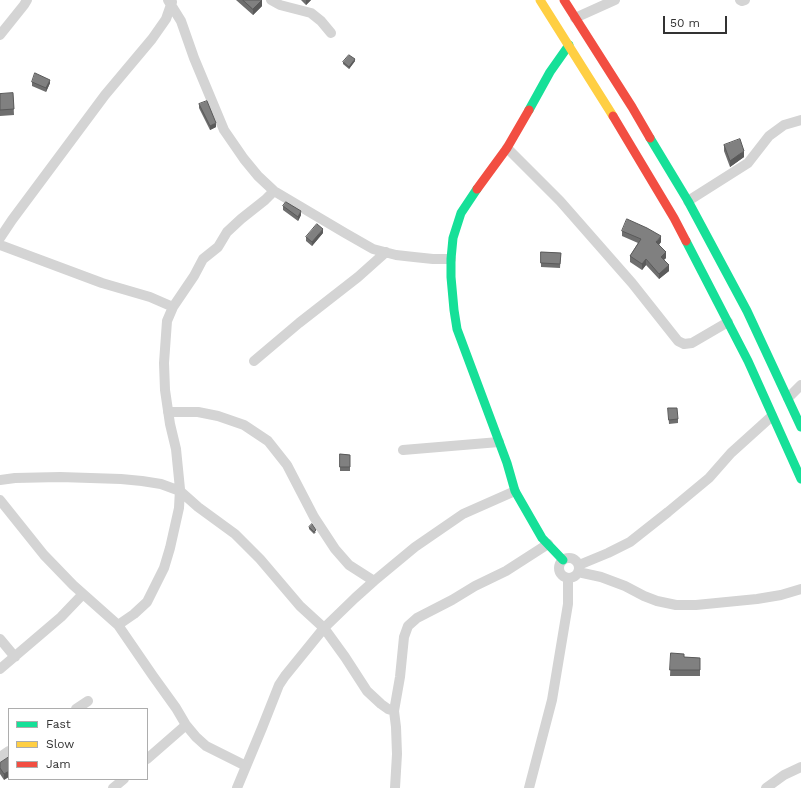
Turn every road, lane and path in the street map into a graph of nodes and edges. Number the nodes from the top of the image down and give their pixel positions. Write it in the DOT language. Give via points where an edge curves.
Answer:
graph roads {
  1 [pos="27,0"];
  2 [pos="271,0"];
  3 [pos="540,0"];
  4 [pos="564,0"];
  5 [pos="615,0"];
  6 [pos="740,0"];
  7 [pos="745,0"];
  8 [pos="170,2"];
  9 [pos="575,18"];
  10 [pos="331,33"];
  11 [pos="0,35"];
  12 [pos="568,45"];
  13 [pos="801,120"];
  14 [pos="507,148"];
  15 [pos="274,191"];
  16 [pos="688,201"];
  17 [pos="0,238"];
  18 [pos="0,245"];
  19 [pos="386,252"];
  20 [pos="451,259"];
  21 [pos="173,307"];
  22 [pos="728,322"];
  23 [pos="254,361"];
  24 [pos="801,385"];
  25 [pos="788,398"];
  26 [pos="168,412"];
  27 [pos="772,416"];
  28 [pos="801,427"];
  29 [pos="499,442"];
  30 [pos="403,450"];
  31 [pos="801,479"];
  32 [pos="0,480"];
  33 [pos="180,491"];
  34 [pos="515,491"];
  35 [pos="0,500"];
  36 [pos="548,544"];
  37 [pos="563,560"];
  38 [pos="578,569"];
  39 [pos="568,578"];
  40 [pos="374,581"];
  41 [pos="801,589"];
  42 [pos="83,594"];
  43 [pos="118,625"];
  44 [pos="324,628"];
  45 [pos="0,639"];
  46 [pos="15,657"];
  47 [pos="0,669"];
  48 [pos="88,701"];
  49 [pos="78,708"];
  50 [pos="394,712"];
  51 [pos="186,725"];
  52 [pos="148,758"];
  53 [pos="246,766"];
  54 [pos="801,767"];
  55 [pos="123,780"];
  56 [pos="113,788"];
  57 [pos="237,788"];
  58 [pos="395,788"];
  59 [pos="528,788"];
  60 [pos="766,788"];
  1 -- 11 [label="street"];
  2 -- 10 [label="street" via="311,13"];
  3 -- 12 [label="main road"];
  4 -- 9 [label="main road"];
  5 -- 9 [label="street"];
  6 -- 7 [label="street"];
  8 -- 15 [label="street" via="224,130 244,159"];
  8 -- 17 [label="street" via="166,19 152,39 105,95"];
  9 -- 16 [label="main road"];
  12 -- 14 [label="main road"];
  12 -- 22 [label="main road" via="674,218"];
  13 -- 16 [label="street" via="784,126 769,136 748,163"];
  14 -- 20 [label="main road" via="461,214 453,238"];
  14 -- 22 [label="street" via="560,201 632,283 678,341 692,344"];
  15 -- 19 [label="street" via="360,242"];
  15 -- 21 [label="street" via="241,219 218,247 203,259"];
  16 -- 25 [label="main road" via="747,311"];
  18 -- 21 [label="street"];
  19 -- 20 [label="street" via="414,258"];
  19 -- 23 [label="street"];
  20 -- 29 [label="main road" via="457,328"];
  21 -- 26 [label="street" via="167,321 164,363"];
  22 -- 27 [label="main road"];
  24 -- 25 [label="street"];
  25 -- 28 [label="main road"];
  26 -- 33 [label="street" via="176,449"];
  26 -- 40 [label="street" via="198,412 218,416 244,425 268,441 287,465 314,517 335,549 349,565"];
  27 -- 31 [label="main road"];
  27 -- 38 [label="street" via="731,453 709,478 630,542"];
  29 -- 30 [label="street"];
  29 -- 34 [label="main road"];
  32 -- 33 [label="street" via="60,477 142,480"];
  33 -- 43 [label="street" via="179,508 164,568 147,602"];
  33 -- 44 [label="street" via="235,534 300,606"];
  34 -- 36 [label="main road"];
  34 -- 40 [label="street" via="463,514"];
  35 -- 42 [label="street" via="44,555"];
  36 -- 37 [label="main road"];
  36 -- 50 [label="street" via="506,571 416,618 408,626 404,637"];
  37 -- 38 [label="street" via="572,558 576,561"];
  37 -- 39 [label="street" via="559,568 560,573"];
  38 -- 39 [label="street" via="576,575"];
  38 -- 41 [label="street" via="625,586 644,596 676,605 757,599"];
  39 -- 59 [label="street" via="568,604 552,700"];
  40 -- 44 [label="street"];
  42 -- 43 [label="street"];
  42 -- 46 [label="street"];
  43 -- 51 [label="street"];
  44 -- 50 [label="street" via="367,691"];
  44 -- 53 [label="street" via="279,685"];
  45 -- 46 [label="street"];
  46 -- 47 [label="street"];
  48 -- 49 [label="street"];
  50 -- 58 [label="street" via="397,754"];
  51 -- 52 [label="street"];
  51 -- 53 [label="street" via="206,746"];
  53 -- 57 [label="street"];
  54 -- 60 [label="street"];
  55 -- 56 [label="street"];
}
